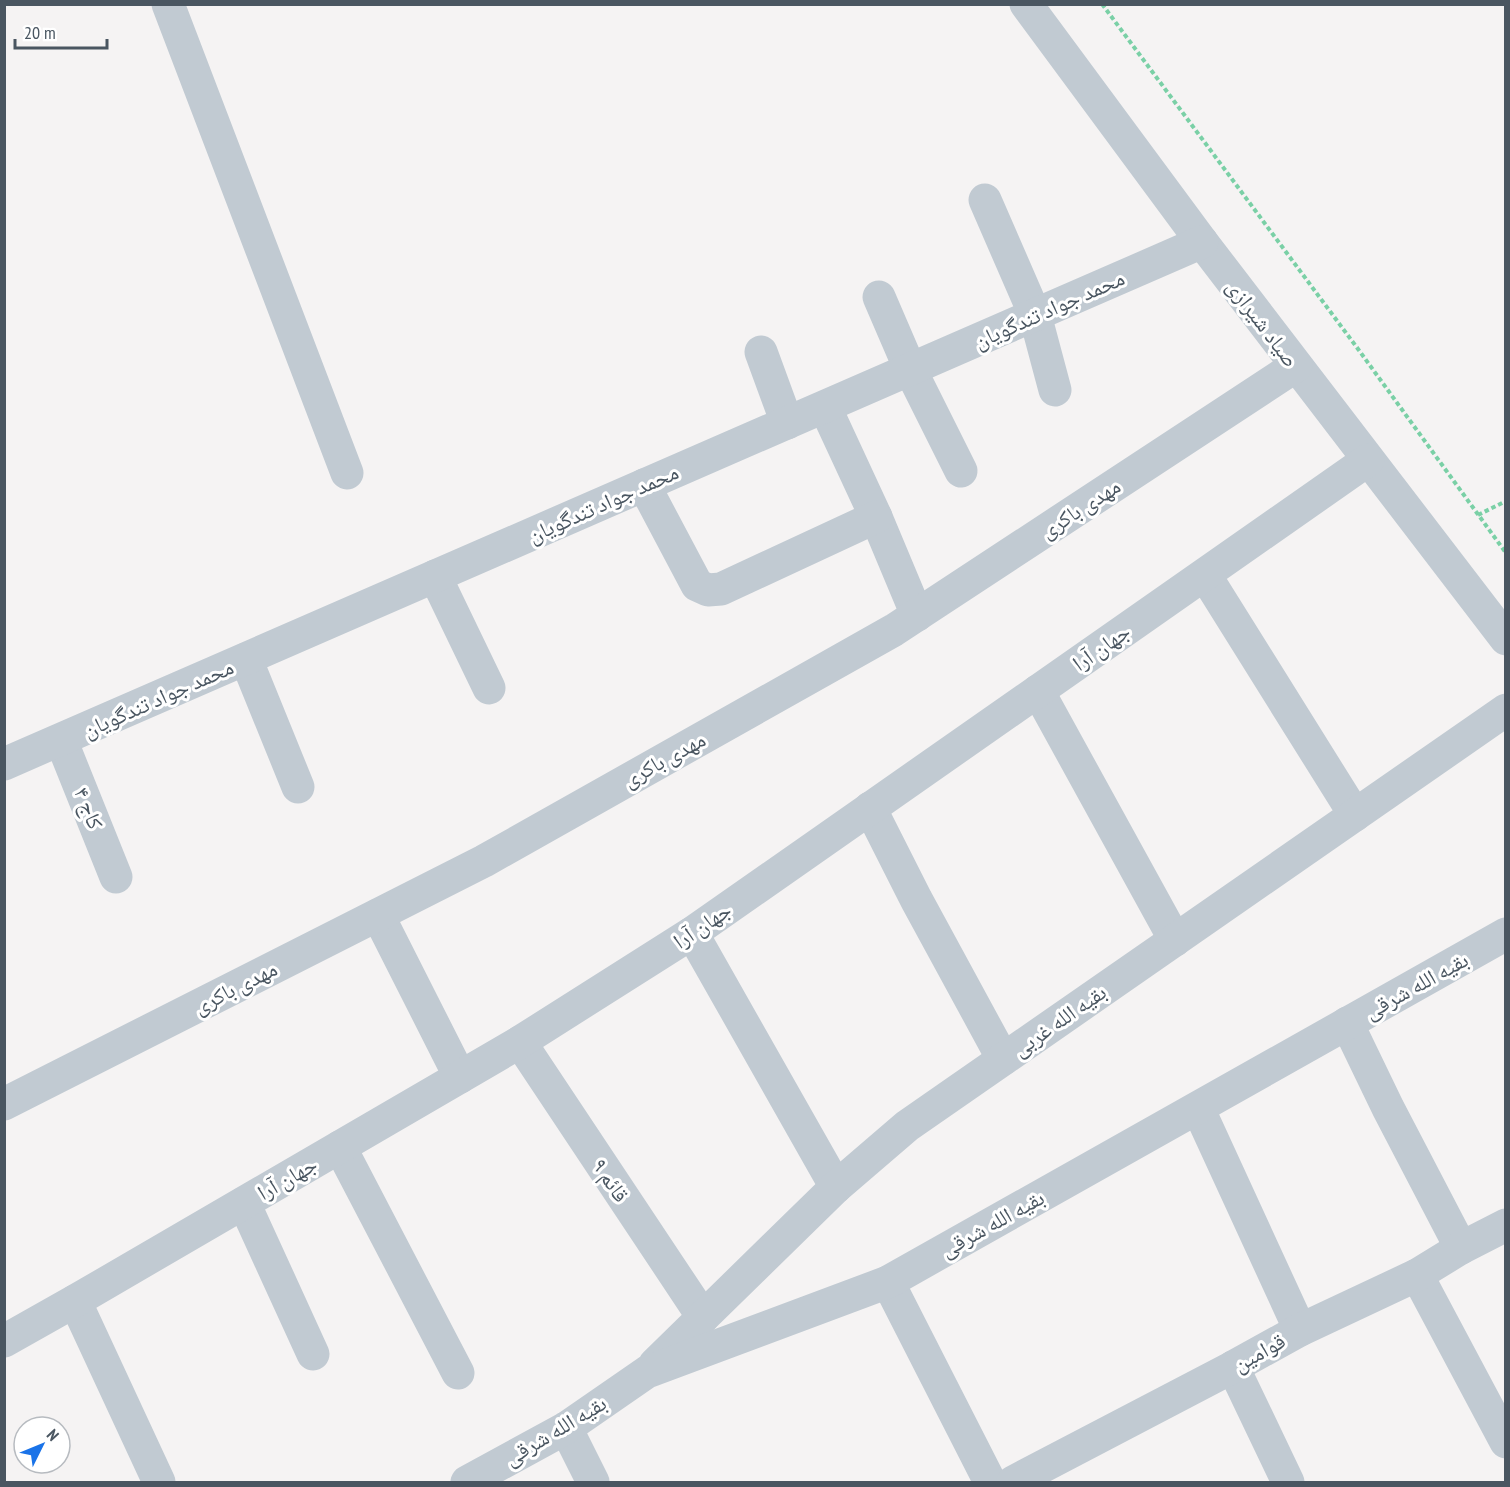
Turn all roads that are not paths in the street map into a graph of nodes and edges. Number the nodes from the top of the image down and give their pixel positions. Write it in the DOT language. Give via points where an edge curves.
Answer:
graph roads {
  1 [pos="168,4"];
  2 [pos="1026,4"];
  3 [pos="985,200"];
  4 [pos="1202,242"];
  5 [pos="879,297"];
  6 [pos="1035,315"];
  7 [pos="761,352"];
  8 [pos="1296,366"];
  9 [pos="910,369"];
  10 [pos="1055,390"];
  11 [pos="825,406"];
  12 [pos="787,423"];
  13 [pos="1368,460"];
  14 [pos="961,471"];
  15 [pos="347,473"];
  16 [pos="644,485"];
  17 [pos="876,517"];
  18 [pos="1205,574"];
  19 [pos="435,576"];
  20 [pos="917,615"];
  21 [pos="1506,639"];
  22 [pos="246,659"];
  23 [pos="489,688"];
  24 [pos="1038,691"];
  25 [pos="1506,710"];
  26 [pos="61,740"];
  27 [pos="4,764"];
  28 [pos="298,787"];
  29 [pos="870,808"];
  30 [pos="1355,815"];
  31 [pos="116,877"];
  32 [pos="378,915"];
  33 [pos="692,933"];
  34 [pos="1506,934"];
  35 [pos="1175,940"];
  36 [pos="1347,1023"];
  37 [pos="520,1042"];
  38 [pos="1003,1059"];
  39 [pos="460,1077"];
  40 [pos="4,1104"];
  41 [pos="1198,1108"];
  42 [pos="340,1147"];
  43 [pos="836,1187"];
  44 [pos="244,1203"];
  45 [pos="1506,1225"];
  46 [pos="1461,1248"];
  47 [pos="1417,1275"];
  48 [pos="888,1282"];
  49 [pos="75,1301"];
  50 [pos="703,1317"];
  51 [pos="1300,1330"];
  52 [pos="4,1341"];
  53 [pos="312,1354"];
  54 [pos="1233,1367"];
  55 [pos="647,1372"];
  56 [pos="458,1373"];
  57 [pos="566,1428"];
  58 [pos="1506,1442"];
  59 [pos="1064,1470"];
  60 [pos="472,1481"];
  61 [pos="159,1482"];
  62 [pos="593,1482"];
  63 [pos="990,1482"];
  64 [pos="1013,1482"];
  65 [pos="1288,1482"];
  1 -- 15 [label="street"];
  2 -- 4 [label="street, صیاد شیرازی"];
  3 -- 6 [label="street"];
  4 -- 6 [label="street, محمد جواد تندگویان"];
  4 -- 8 [label="street, صیاد شیرازی"];
  5 -- 9 [label="street"];
  6 -- 9 [label="street, محمد جواد تندگویان"];
  6 -- 10 [label="street"];
  7 -- 12 [label="street"];
  8 -- 13 [label="street, صیاد شیرازی"];
  8 -- 20 [label="street, مهدی باکری"];
  9 -- 11 [label="street, محمد جواد تندگویان"];
  9 -- 14 [label="street"];
  11 -- 12 [label="street, محمد جواد تندگویان"];
  11 -- 17 [label="street"];
  12 -- 16 [label="street, محمد جواد تندگویان"];
  13 -- 18 [label="street, جهان آرا"];
  13 -- 21 [label="street, صیاد شیرازی"];
  16 -- 17 [label="street" via="697,585 708,590 721,589"];
  16 -- 19 [label="street, محمد جواد تندگویان"];
  17 -- 20 [label="street"];
  18 -- 24 [label="street, جهان آرا"];
  18 -- 30 [label="street"];
  19 -- 22 [label="street, محمد جواد تندگویان"];
  19 -- 23 [label="street"];
  20 -- 32 [label="street, مهدی باکری" via="484,861"];
  22 -- 26 [label="street, محمد جواد تندگویان"];
  22 -- 28 [label="street"];
  24 -- 29 [label="street, جهان آرا"];
  24 -- 35 [label="street"];
  25 -- 30 [label="street, بقیه الله غربی"];
  26 -- 27 [label="street, محمد جواد تندگویان"];
  26 -- 31 [label="street, کاج ۴"];
  29 -- 33 [label="street, جهان آرا"];
  29 -- 38 [label="street"];
  30 -- 35 [label="street, بقیه الله غربی"];
  32 -- 39 [label="street"];
  32 -- 40 [label="street, مهدی باکری"];
  33 -- 37 [label="street, جهان آرا"];
  33 -- 43 [label="street"];
  34 -- 36 [label="street, بقیه الله شرقی"];
  35 -- 38 [label="street, بقیه الله غربی"];
  36 -- 41 [label="street, بقیه الله شرقی"];
  36 -- 46 [label="street"];
  37 -- 39 [label="street, جهان آرا"];
  37 -- 50 [label="street, قائم ۹"];
  38 -- 43 [label="street, بقیه الله غربی" via="907,1126"];
  39 -- 42 [label="street, جهان آرا"];
  41 -- 48 [label="street, بقیه الله شرقی"];
  41 -- 51 [label="street"];
  42 -- 44 [label="street, جهان آرا"];
  42 -- 56 [label="street"];
  43 -- 50 [label="street, بقیه الله غربی"];
  44 -- 49 [label="street, جهان آرا"];
  44 -- 53 [label="street"];
  45 -- 46 [label="street, قوامین"];
  46 -- 47 [label="street, قوامین"];
  47 -- 51 [label="street, قوامین"];
  47 -- 58 [label="street"];
  48 -- 55 [label="street, بقیه الله شرقی"];
  48 -- 63 [label="street"];
  49 -- 52 [label="street, جهان آرا"];
  49 -- 61 [label="street"];
  50 -- 55 [label="street, بقیه الله غربی"];
  51 -- 54 [label="street, قوامین"];
  54 -- 59 [label="street, قوامین"];
  54 -- 65 [label="street"];
  55 -- 57 [label="street, بقیه الله شرقی"];
  57 -- 60 [label="street, بقیه الله شرقی"];
  57 -- 62 [label="street"];
  59 -- 64 [label="street, قوامین"];
}
